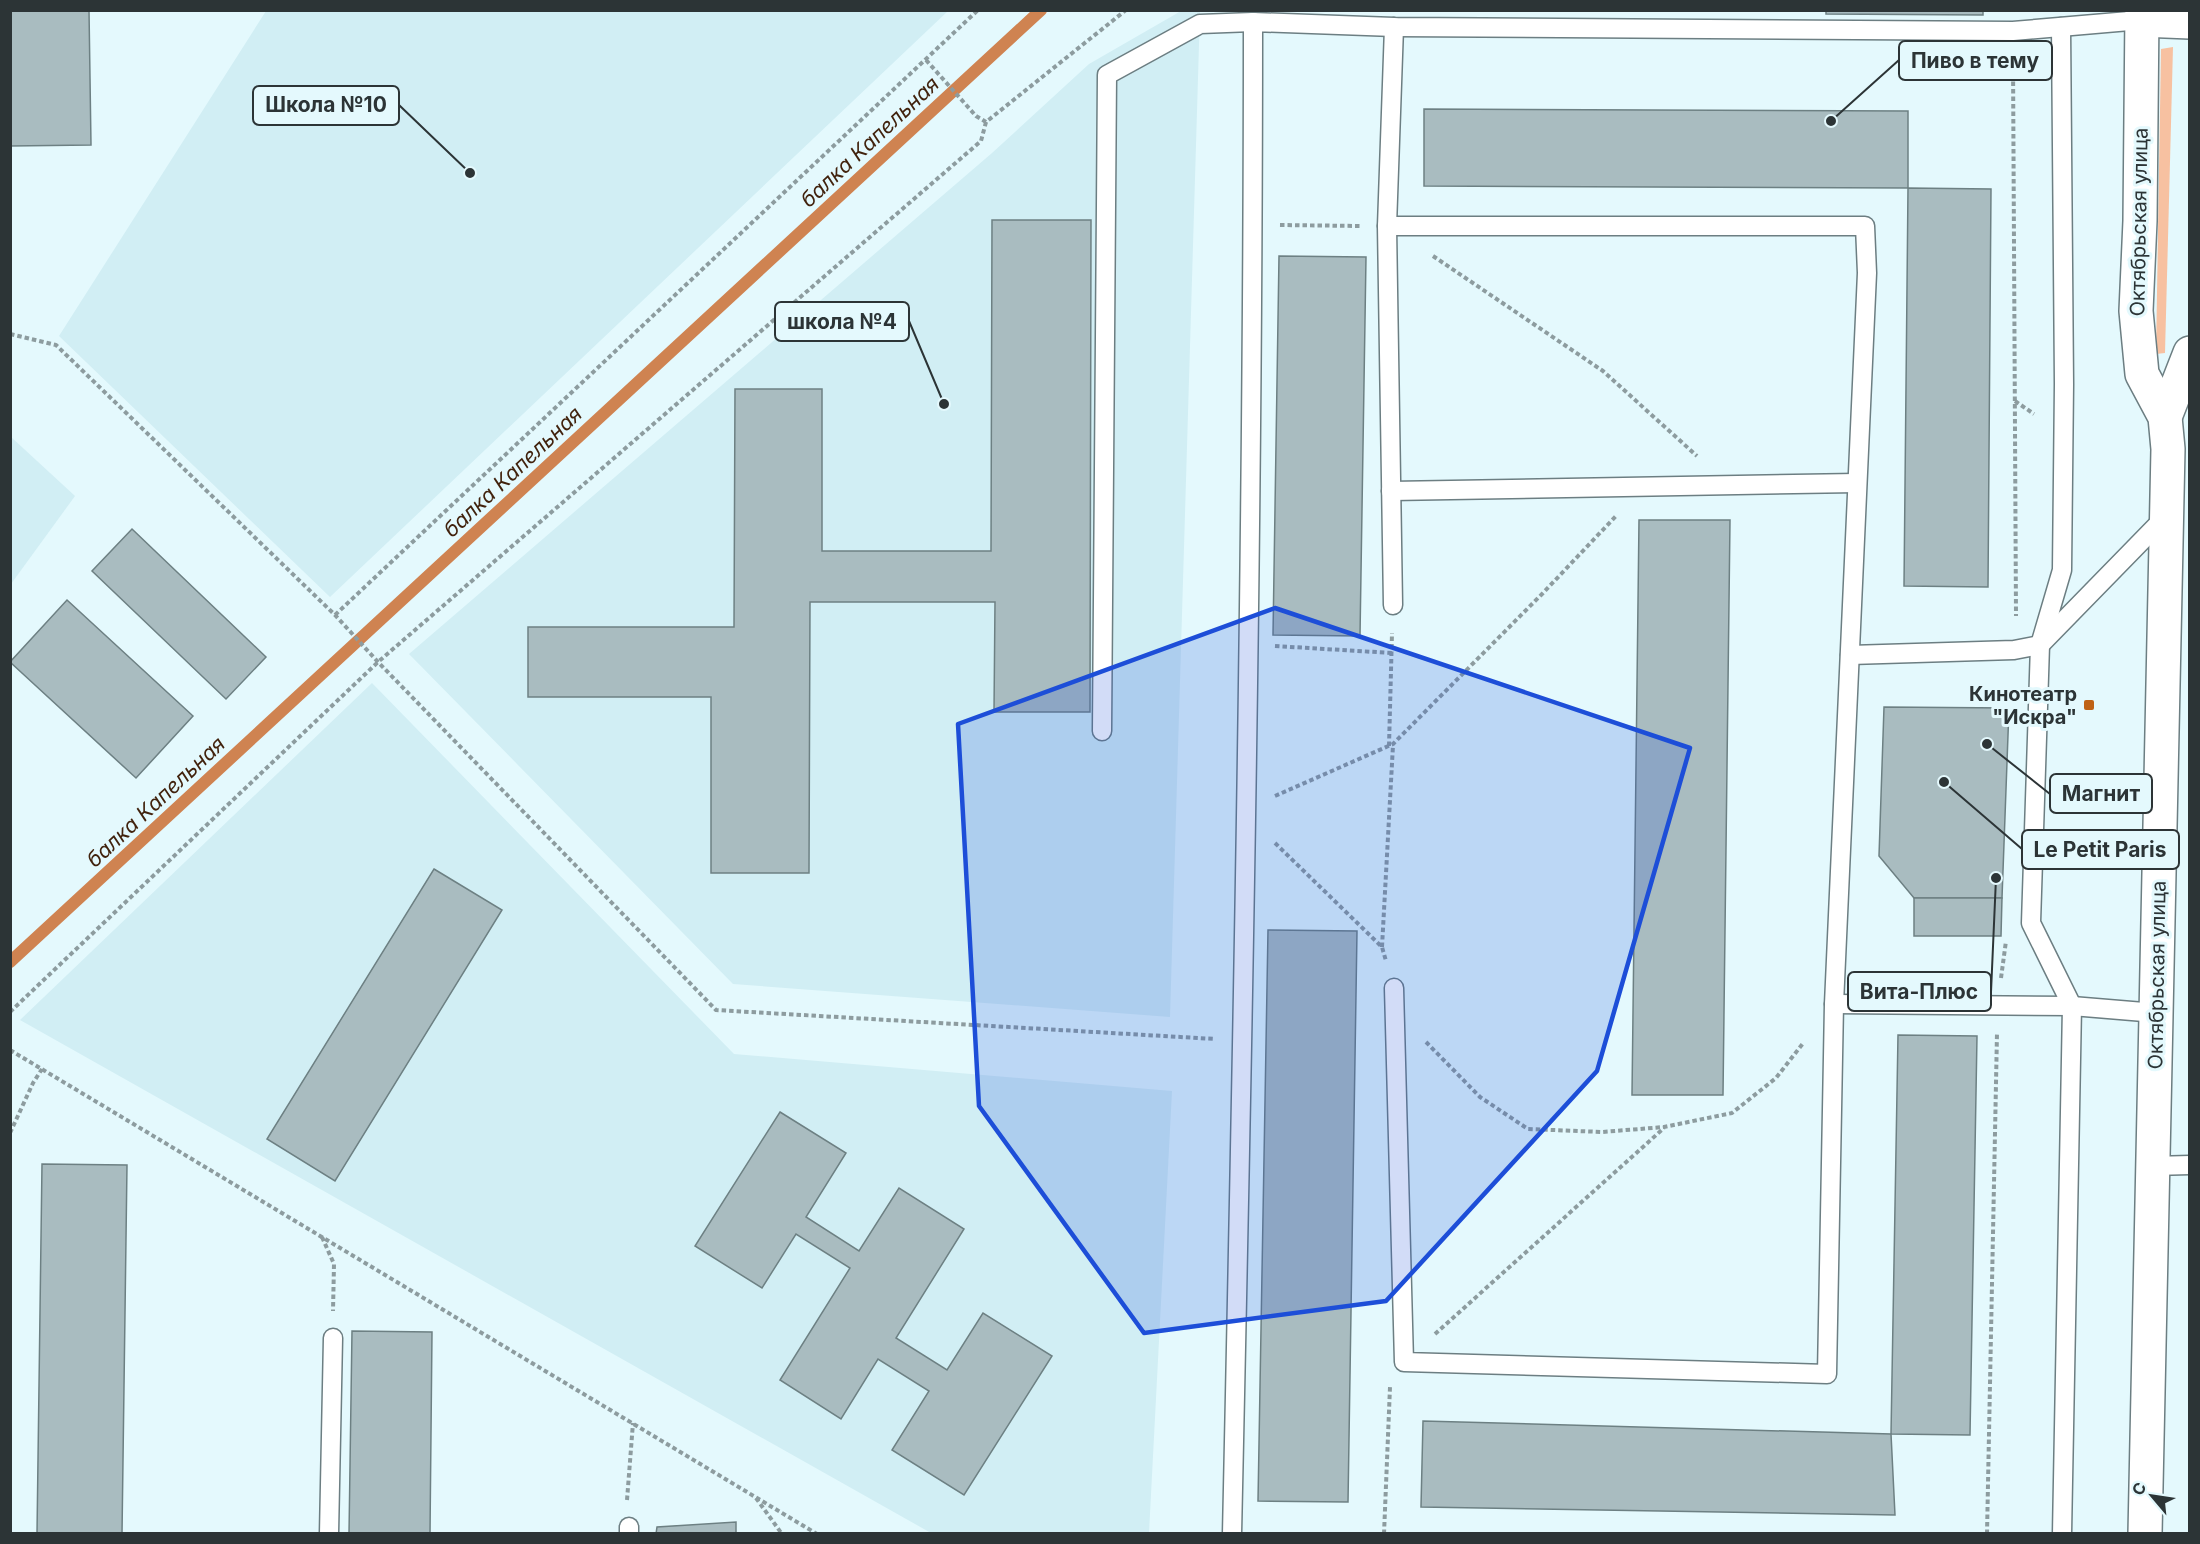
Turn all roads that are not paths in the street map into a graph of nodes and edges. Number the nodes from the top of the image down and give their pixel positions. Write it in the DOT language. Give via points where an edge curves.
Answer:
graph roads {
  1 [pos="2141,15"];
  2 [pos="1253,22"];
  3 [pos="2190,22"];
  4 [pos="1394,27"];
  5 [pos="2061,27"];
  6 [pos="1387,226"];
  7 [pos="2190,352"];
  8 [pos="2174,439"];
  9 [pos="1857,483"];
  10 [pos="1391,491"];
  11 [pos="2167,514"];
  12 [pos="1393,605"];
  13 [pos="2040,645"];
  14 [pos="1850,655"];
  15 [pos="1102,731"];
  16 [pos="1394,988"];
  17 [pos="1834,1004"];
  18 [pos="2072,1006"];
  19 [pos="2156,1013"];
  20 [pos="2190,1165"];
  21 [pos="2153,1166"];
  22 [pos="333,1338"];
  23 [pos="329,1533"];
  24 [pos="1232,1533"];
  25 [pos="2062,1533"];
  26 [pos="2145,1533"];
  1 -- 3 [label="main road"];
  1 -- 5 [label="lane"];
  1 -- 8 [label="main road, Октябрьская улица" via="2136,311 2142,374"];
  2 -- 4 [label="lane"];
  2 -- 15 [label="lane" via="1200,24 1107,75"];
  2 -- 24 [label="lane" via="1246,815"];
  4 -- 5 [label="lane" via="2001,31"];
  4 -- 6 [label="lane"];
  5 -- 13 [label="lane" via="2062,570"];
  6 -- 9 [label="lane" via="1865,226 1867,273"];
  6 -- 10 [label="lane"];
  7 -- 8 [label="main road, Октябрьская улица"];
  8 -- 11 [label="main road, Октябрьская улица"];
  9 -- 10 [label="lane"];
  9 -- 14 [label="lane"];
  10 -- 12 [label="lane"];
  11 -- 13 [label="lane"];
  11 -- 19 [label="main road, Октябрьская улица"];
  13 -- 14 [label="lane" via="2014,650"];
  13 -- 18 [label="lane" via="2031,923"];
  14 -- 17 [label="lane"];
  16 -- 17 [label="lane" via="1404,1362 1827,1374"];
  17 -- 18 [label="lane"];
  18 -- 19 [label="lane"];
  18 -- 25 [label="lane"];
  19 -- 21 [label="main road, Октябрьская улица"];
  20 -- 21 [label="lane"];
  21 -- 26 [label="main road, Октябрьская улица"];
  22 -- 23 [label="lane"];
}
